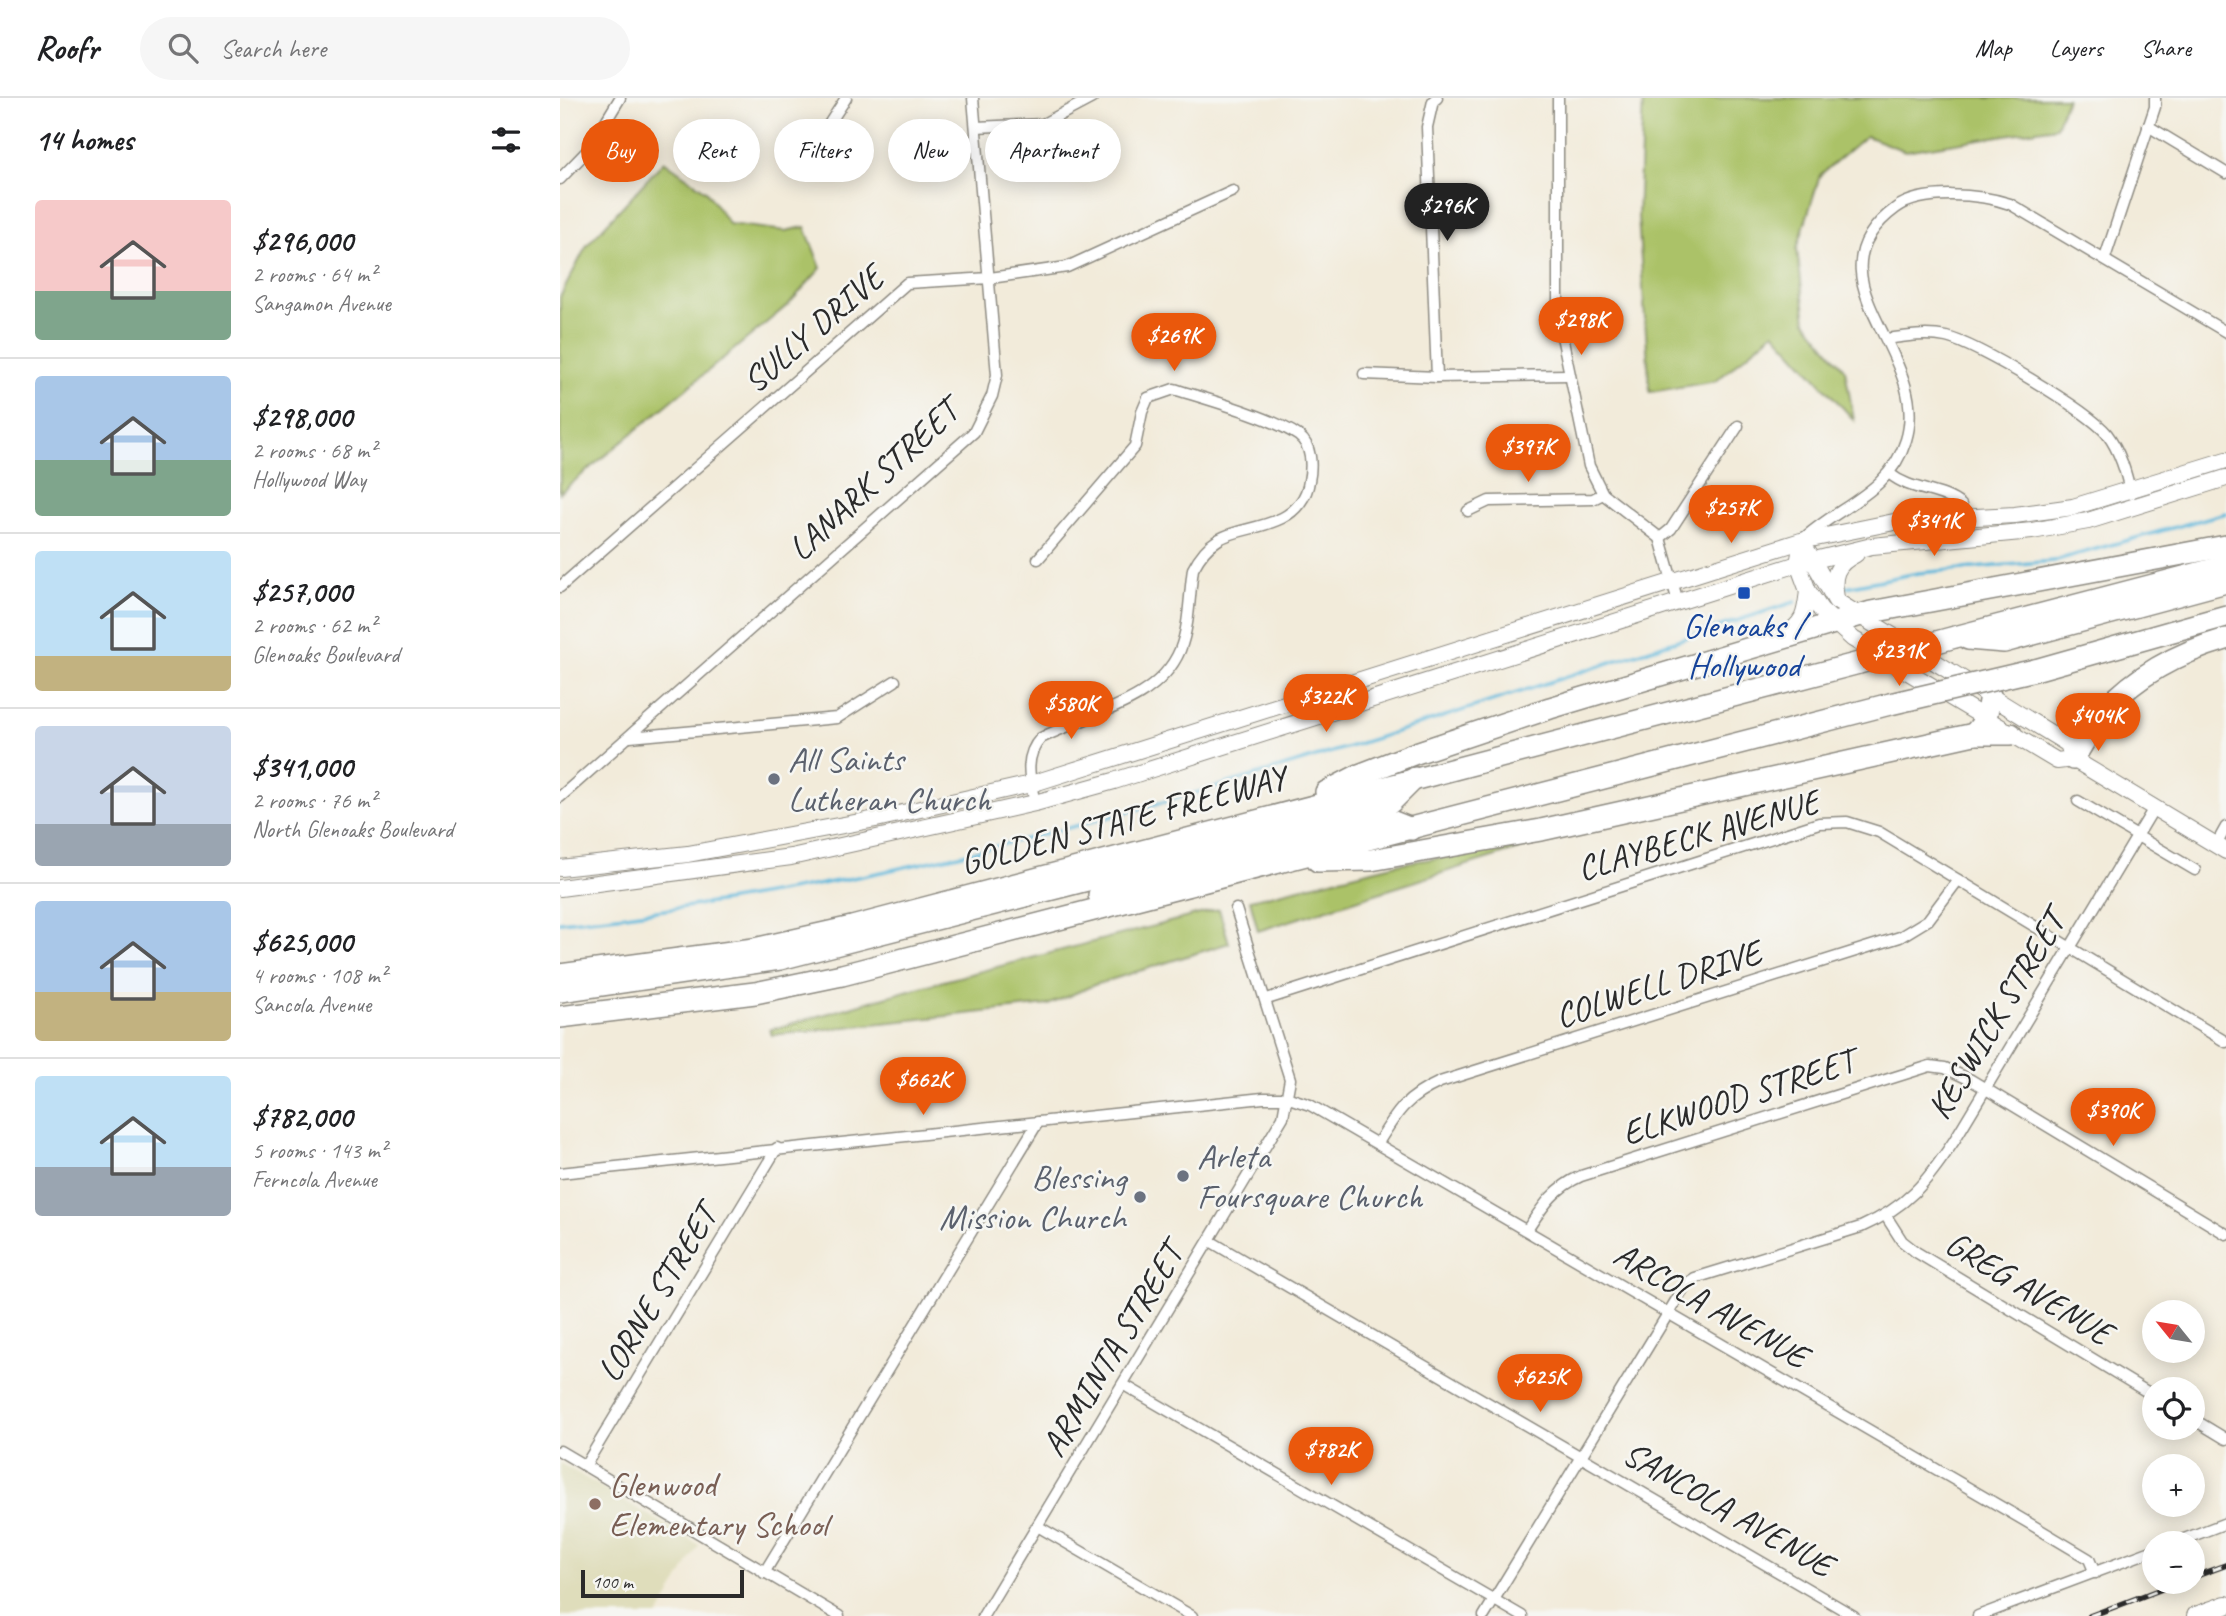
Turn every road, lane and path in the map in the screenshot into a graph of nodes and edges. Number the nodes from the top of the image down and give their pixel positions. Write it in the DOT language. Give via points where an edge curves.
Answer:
graph roads {
  1 [pos="620,98"];
  2 [pos="846,98"];
  3 [pos="973,98"];
  4 [pos="1092,98"];
  5 [pos="1437,98"];
  6 [pos="1555,98"];
  7 [pos="2155,98"];
  8 [pos="832,119"];
  9 [pos="2148,126"];
  10 [pos="976,127"];
  11 [pos="2226,173"];
  12 [pos="560,179"];
  13 [pos="1233,191"];
  14 [pos="2105,258"];
  15 [pos="990,278"];
  16 [pos="2226,332"];
  17 [pos="1887,339"];
  18 [pos="1364,374"];
  19 [pos="1569,375"];
  20 [pos="1437,377"];
  21 [pos="1738,426"];
  22 [pos="2226,460"];
  23 [pos="1890,474"];
  24 [pos="2226,478"];
  25 [pos="2130,490"];
  26 [pos="1603,494"];
  27 [pos="2134,507"];
  28 [pos="1468,511"];
  29 [pos="1964,518"];
  30 [pos="1966,536"];
  31 [pos="1660,538"];
  32 [pos="1801,541"];
  33 [pos="1872,546"];
  34 [pos="2226,546"];
  35 [pos="1038,559"];
  36 [pos="1806,562"];
  37 [pos="2226,566"];
  38 [pos="2226,582"];
  39 [pos="1673,583"];
  40 [pos="560,587"];
  41 [pos="1808,591"];
  42 [pos="1836,601"];
  43 [pos="1678,602"];
  44 [pos="1860,615"];
  45 [pos="2226,616"];
  46 [pos="1835,623"];
  47 [pos="2013,631"];
  48 [pos="2226,639"];
  49 [pos="1776,640"];
  50 [pos="1449,654"];
  51 [pos="1455,673"];
  52 [pos="895,681"];
  53 [pos="1990,695"];
  54 [pos="1980,727"];
  55 [pos="2011,734"];
  56 [pos="629,737"];
  57 [pos="2073,759"];
  58 [pos="1417,777"];
  59 [pos="1031,784"];
  60 [pos="560,797"];
  61 [pos="2078,801"];
  62 [pos="1035,803"];
  63 [pos="1296,808"];
  64 [pos="2154,808"];
  65 [pos="2226,828"];
  66 [pos="1411,829"];
  67 [pos="2137,835"];
  68 [pos="2221,848"];
  69 [pos="1288,862"];
  70 [pos="560,868"];
  71 [pos="2194,870"];
  72 [pos="1958,880"];
  73 [pos="560,888"];
  74 [pos="1236,909"];
  75 [pos="2069,947"];
  76 [pos="560,975"];
  77 [pos="560,991"];
  78 [pos="1267,999"];
  79 [pos="560,1003"];
  80 [pos="560,1017"];
  81 [pos="2226,1042"];
  82 [pos="1984,1088"];
  83 [pos="1289,1098"];
  84 [pos="1038,1122"];
  85 [pos="1378,1143"];
  86 [pos="777,1148"];
  87 [pos="560,1172"];
  88 [pos="1886,1216"];
  89 [pos="1527,1230"];
  90 [pos="2226,1234"];
  91 [pos="1210,1241"];
  92 [pos="1667,1311"];
  93 [pos="1124,1385"];
  94 [pos="2142,1389"];
  95 [pos="2205,1426"];
  96 [pos="2226,1439"];
  97 [pos="560,1451"];
  98 [pos="1580,1455"];
  99 [pos="585,1466"];
  100 [pos="2226,1523"];
  101 [pos="1039,1527"];
  102 [pos="2205,1531"];
  103 [pos="2142,1555"];
  104 [pos="764,1573"];
  105 [pos="2095,1573"];
  106 [pos="1494,1599"];
  107 [pos="2226,1605"];
  108 [pos="839,1616"];
  109 [pos="983,1616"];
  110 [pos="1192,1616"];
  111 [pos="1484,1616"];
  112 [pos="1522,1616"];
  113 [pos="1854,1616"];
  114 [pos="1978,1616"];
  115 [pos="2197,1616"];
  1 -- 12 [label="street" via="589,149"];
  2 -- 8 [label="street"];
  3 -- 10 [label="street, LANARK STREET"];
  4 -- 10 [label="street" via="1043,124"];
  5 -- 20 [label="street" via="1427,127"];
  6 -- 19 [label="street" via="1558,317"];
  7 -- 9 [label="street"];
  9 -- 11 [label="street"];
  9 -- 14 [label="street"];
  10 -- 15 [label="street, LANARK STREET"];
  13 -- 15 [label="street, SULLY DRIVE" via="1067,267"];
  14 -- 16 [label="street"];
  14 -- 17 [label="street" via="2033,215 1990,197 1930,198 1901,205 1880,220 1859,260 1862,286"];
  15 -- 40 [label="street, SULLY DRIVE" via="907,283"];
  15 -- 56 [label="street, LANARK STREET" via="998,375 974,432"];
  17 -- 23 [label="street" via="1906,378 1911,404 1906,439"];
  17 -- 25 [label="street" via="1944,336 1999,361 2097,424 2116,449"];
  18 -- 20 [label="street"];
  19 -- 20 [label="street"];
  19 -- 26 [label="street" via="1589,466"];
  21 -- 31 [label="street" via="1671,529"];
  22 -- 25 [label="main road"];
  23 -- 29 [label="street" via="1919,491 1952,498 1961,505"];
  23 -- 32 [label="street"];
  24 -- 27 [label="main road"];
  25 -- 27 [label="street"];
  25 -- 29 [label="main road" via="2073,507"];
  26 -- 28 [label="street" via="1593,499 1489,501"];
  26 -- 31 [label="street"];
  27 -- 30 [label="main road" via="2065,526"];
  29 -- 30 [label="street"];
  29 -- 32 [label="main road" via="1899,521"];
  30 -- 33 [label="main road"];
  31 -- 39 [label="street"];
  32 -- 36 [label="main road"];
  32 -- 39 [label="main road"];
  33 -- 36 [label="main road"];
  33 -- 42 [label="main road" via="1838,567"];
  34 -- 44 [label="highway"];
  35 -- 59 [label="street" via="1135,446 1148,398 1159,392 1174,389 1218,402 1301,437 1311,456 1309,483 1298,507 1280,519 1220,538 1205,550 1193,569 1184,635 1170,667 1143,692 1041,738 1031,752"];
  36 -- 41 [label="main road"];
  36 -- 42 [label="main road"];
  36 -- 43 [label="main road"];
  37 -- 47 [label="highway, GOLDEN STATE FREEWAY"];
  38 -- 47 [label="highway"];
  39 -- 43 [label="street"];
  39 -- 50 [label="main road"];
  41 -- 46 [label="main road"];
  41 -- 49 [label="main road" via="1800,626"];
  42 -- 44 [label="main road"];
  43 -- 51 [label="main road"];
  44 -- 46 [label="highway"];
  44 -- 53 [label="main road"];
  45 -- 66 [label="highway, bridge" via="2035,670"];
  46 -- 49 [label="highway"];
  46 -- 54 [label="main road"];
  47 -- 58 [label="highway, GOLDEN STATE FREEWAY, bridge" via="1955,637"];
  48 -- 57 [label="highway" via="2165,663 2127,688 2104,711"];
  49 -- 63 [label="highway" via="1416,753 1359,775"];
  50 -- 51 [label="main road"];
  50 -- 59 [label="main road"];
  51 -- 62 [label="main road"];
  52 -- 56 [label="street" via="837,718"];
  53 -- 54 [label="highway"];
  53 -- 57 [label="main road" via="2068,744"];
  54 -- 55 [label="highway"];
  54 -- 69 [label="highway" via="1528,832 1371,860"];
  55 -- 57 [label="main road" via="2057,761"];
  56 -- 60 [label="street, LANARK STREET"];
  57 -- 64 [label="main road"];
  58 -- 63 [label="highway, GOLDEN STATE FREEWAY"];
  58 -- 77 [label="highway" via="1391,802 818,950"];
  59 -- 62 [label="street"];
  59 -- 70 [label="main road" via="728,846"];
  61 -- 67 [label="street"];
  62 -- 73 [label="main road" via="791,857"];
  63 -- 76 [label="highway, GOLDEN STATE FREEWAY" via="779,943"];
  64 -- 67 [label="street, KESWICK STREET"];
  64 -- 68 [label="main road"];
  65 -- 68 [label="street"];
  66 -- 69 [label="highway"];
  66 -- 79 [label="highway" via="1386,819 811,968 675,991"];
  67 -- 71 [label="street"];
  67 -- 75 [label="street, KESWICK STREET"];
  69 -- 80 [label="highway" via="842,975 755,993"];
  72 -- 75 [label="street, CLAYBECK AVENUE"];
  72 -- 78 [label="street, CLAYBECK AVENUE" via="1879,832 1847,822 1819,823"];
  72 -- 85 [label="street, COLWELL DRIVE" via="1928,920 1900,937 1440,1082 1404,1103"];
  74 -- 78 [label="street, ARMINTA STREET"];
  75 -- 81 [label="street, CLAYBECK AVENUE"];
  75 -- 82 [label="street, KESWICK STREET"];
  78 -- 83 [label="street, ARMINTA STREET" via="1290,1079"];
  82 -- 88 [label="street, KESWICK STREET" via="1919,1191"];
  82 -- 89 [label="street, ELKWOOD STREET" via="1945,1068 1912,1071 1581,1176 1545,1200"];
  82 -- 90 [label="street, ELKWOOD STREET"];
  83 -- 84 [label="street"];
  83 -- 85 [label="street, ARCOLA AVENUE"];
  83 -- 91 [label="street, ARMINTA STREET" via="1283,1117"];
  84 -- 86 [label="street"];
  84 -- 104 [label="street"];
  85 -- 89 [label="street, ARCOLA AVENUE"];
  86 -- 87 [label="street"];
  86 -- 99 [label="street, LORNE STREET"];
  88 -- 92 [label="street, KESWICK STREET" via="1695,1278 1678,1292"];
  88 -- 94 [label="street, GREG AVENUE" via="1902,1241 1916,1252"];
  89 -- 92 [label="street, ARCOLA AVENUE"];
  91 -- 93 [label="street, ARMINTA STREET"];
  91 -- 98 [label="street, SANCOLA AVENUE"];
  92 -- 98 [label="street, KESWICK STREET"];
  92 -- 105 [label="street, ARCOLA AVENUE" via="2089,1559"];
  93 -- 101 [label="street, ARMINTA STREET"];
  93 -- 106 [label="street"];
  95 -- 96 [label="street"];
  97 -- 99 [label="street"];
  98 -- 106 [label="street, KESWICK STREET"];
  98 -- 113 [label="street, SANCOLA AVENUE"];
  99 -- 104 [label="street"];
  100 -- 102 [label="street"];
  101 -- 109 [label="street, ARMINTA STREET"];
  101 -- 110 [label="street"];
  103 -- 105 [label="street"];
  104 -- 108 [label="street"];
  105 -- 114 [label="street"];
  106 -- 111 [label="street, KESWICK STREET"];
  106 -- 112 [label="street"];
  107 -- 115 [label="main road"];
}
